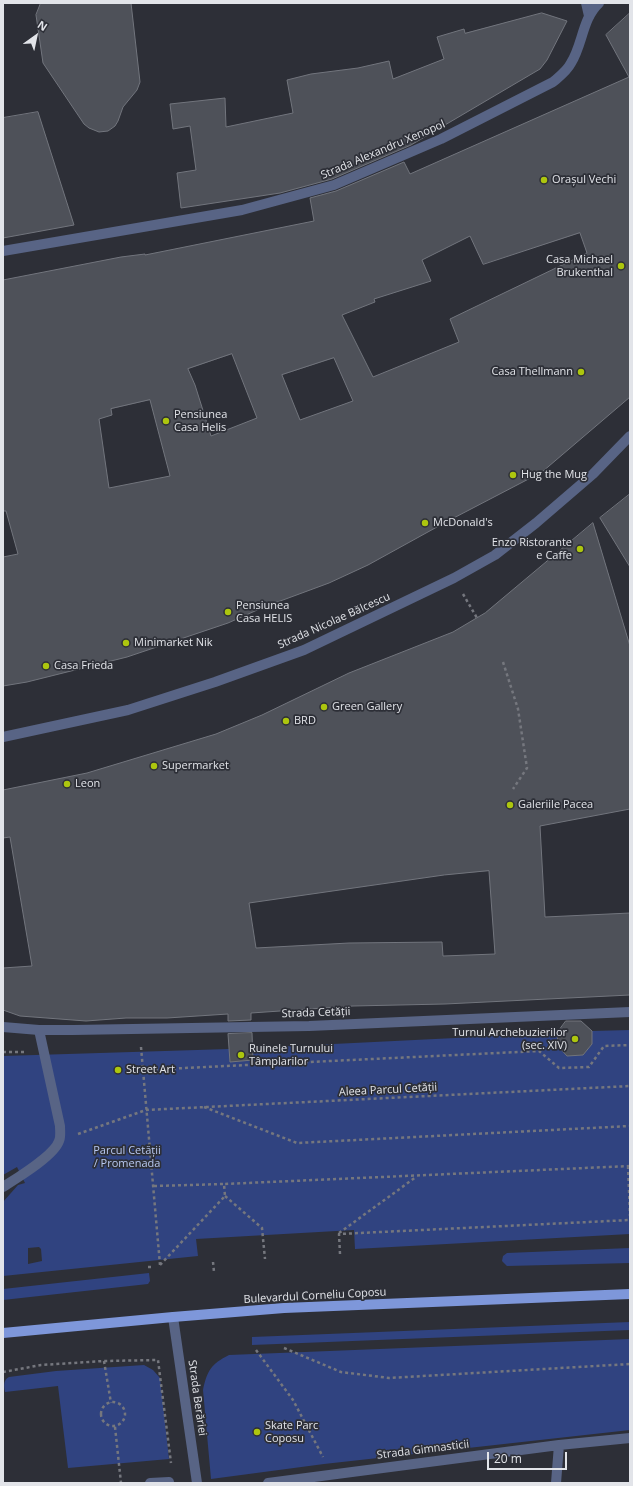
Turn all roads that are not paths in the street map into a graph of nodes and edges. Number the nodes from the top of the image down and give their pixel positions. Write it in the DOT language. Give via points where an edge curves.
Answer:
graph roads {
  1 [pos="586,3"];
  2 [pos="599,3"];
  3 [pos="589,16"];
  4 [pos="3,251"];
  5 [pos="630,436"];
  6 [pos="3,737"];
  7 [pos="630,1012"];
  8 [pos="3,1027"];
  9 [pos="39,1030"];
  10 [pos="3,1187"];
  11 [pos="630,1294"];
  12 [pos="173,1317"];
  13 [pos="3,1333"];
  14 [pos="630,1438"];
  15 [pos="559,1445"];
  16 [pos="169,1482"];
  17 [pos="150,1483"];
  18 [pos="197,1483"];
  19 [pos="268,1483"];
  20 [pos="556,1483"];
  1 -- 3 [label="street"];
  2 -- 3 [label="street, Strada Alexandru Xenopol"];
  3 -- 4 [label="street, Strada Alexandru Xenopol" via="571,63 554,82 441,139 334,185 242,210"];
  5 -- 6 [label="street, Strada Nicolae Bălcescu" via="593,474 536,523 495,554 454,578 304,650 215,682 128,710"];
  7 -- 9 [label="street, Strada Cetății" via="309,1026"];
  8 -- 9 [label="street, Strada Cetății"];
  9 -- 10 [label="street" via="60,1126 59,1141 48,1156"];
  11 -- 12 [label="main road, Bulevardul Corneliu Coposu" via="284,1308"];
  12 -- 13 [label="main road, Bulevardul Corneliu Coposu"];
  12 -- 18 [label="street, Strada Berăriei"];
  14 -- 15 [label="street, Strada Gimnasticii"];
  15 -- 19 [label="street, Strada Gimnasticii"];
  15 -- 20 [label="street"];
  16 -- 17 [label="street"];
}
